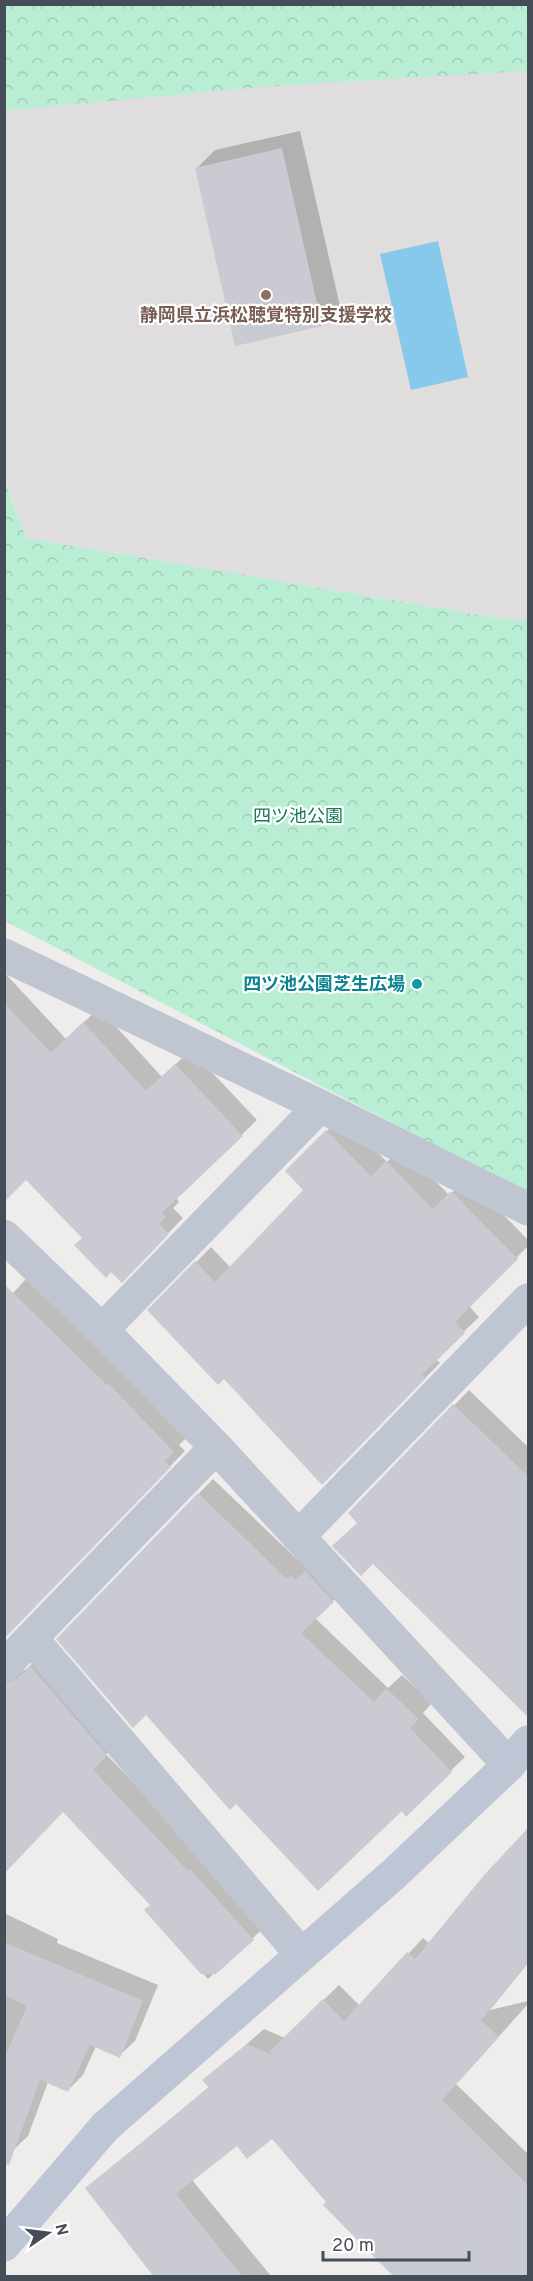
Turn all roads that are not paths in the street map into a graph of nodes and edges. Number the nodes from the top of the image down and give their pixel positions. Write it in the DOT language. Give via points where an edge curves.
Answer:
graph roads {
  1 [pos="4,955"];
  2 [pos="320,1106"];
  3 [pos="528,1209"];
  4 [pos="9,1250"];
  5 [pos="528,1300"];
  6 [pos="102,1330"];
  7 [pos="216,1447"];
  8 [pos="298,1536"];
  9 [pos="32,1639"];
  10 [pos="4,1666"];
  11 [pos="519,1754"];
  12 [pos="300,1953"];
  13 [pos="4,2245"];
  1 -- 2 [label="street"];
  2 -- 3 [label="street"];
  2 -- 6 [label="street"];
  4 -- 6 [label="street"];
  5 -- 8 [label="street"];
  6 -- 7 [label="street"];
  7 -- 8 [label="street"];
  7 -- 9 [label="street"];
  8 -- 11 [label="street"];
  9 -- 10 [label="street"];
  9 -- 12 [label="street"];
  11 -- 12 [label="street" via="395,1873"];
  12 -- 13 [label="street" via="105,2127"];
}
